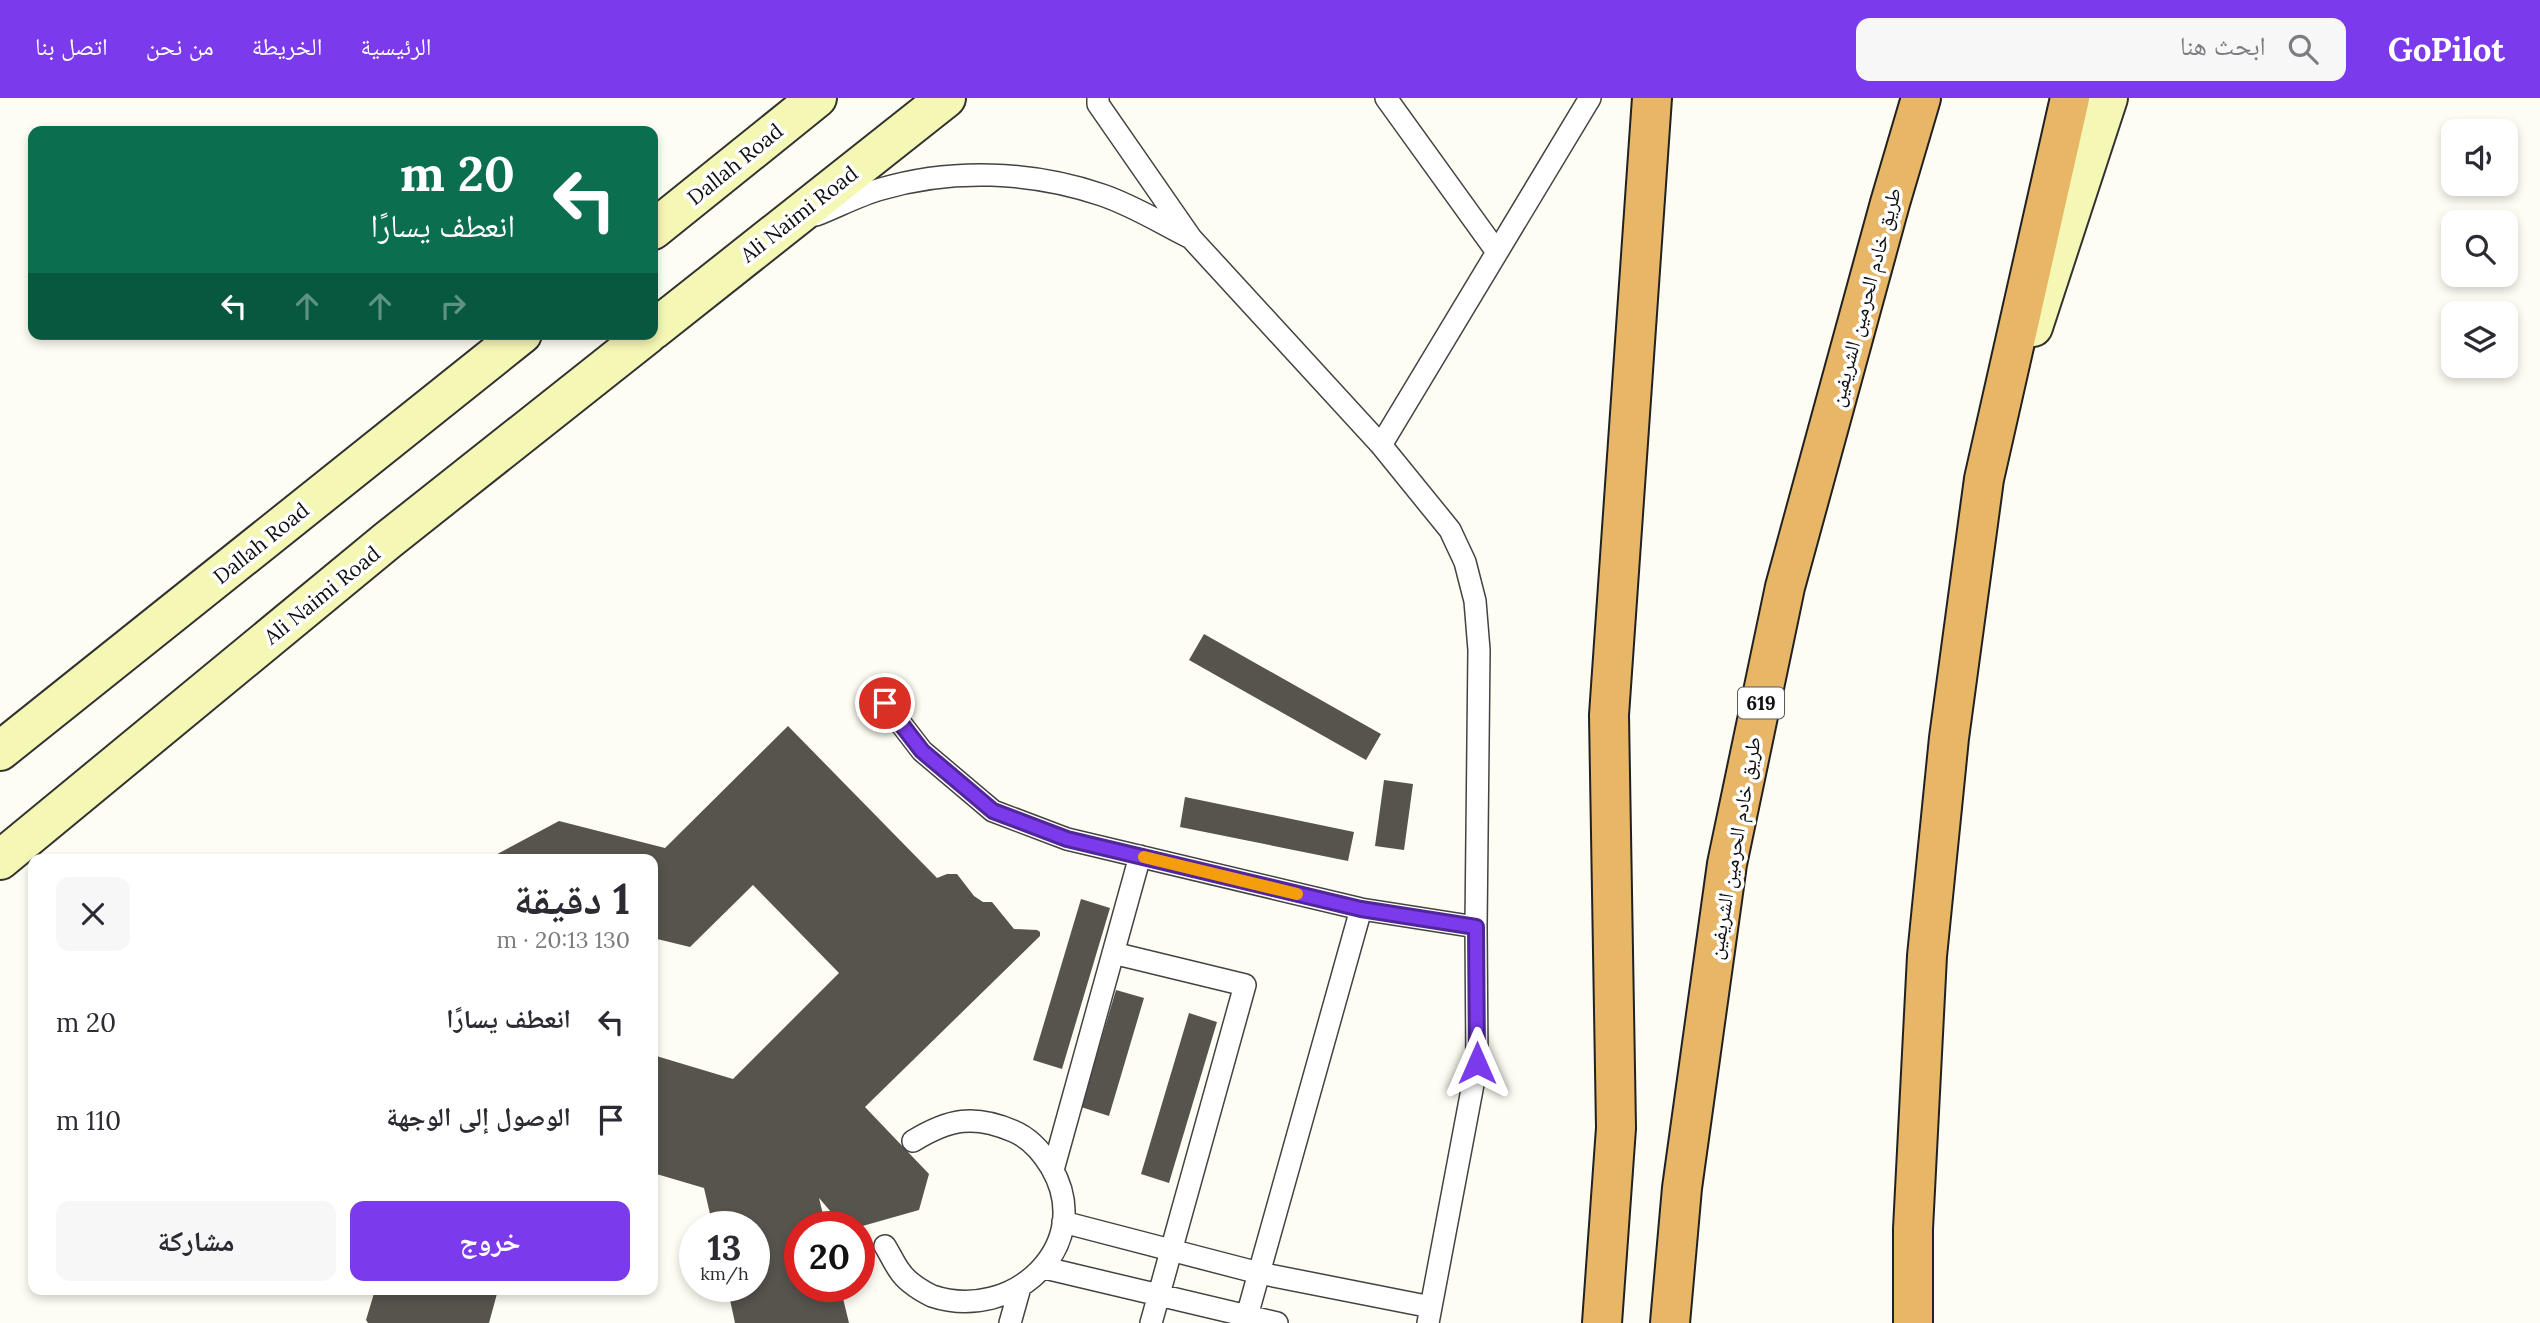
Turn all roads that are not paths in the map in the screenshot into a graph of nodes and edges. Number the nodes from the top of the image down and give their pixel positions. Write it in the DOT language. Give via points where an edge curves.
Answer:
graph roads {
  1 [pos="817,98"];
  2 [pos="946,98"];
  3 [pos="1098,98"];
  4 [pos="1386,98"];
  5 [pos="1590,98"];
  6 [pos="1651,98"];
  7 [pos="1921,98"];
  8 [pos="2070,98"];
  9 [pos="2108,98"];
  10 [pos="658,226"];
  11 [pos="778,231"];
  12 [pos="1191,238"];
  13 [pos="1497,252"];
  14 [pos="658,326"];
  15 [pos="514,340"];
  16 [pos="640,340"];
  17 [pos="1381,445"];
  18 [pos="1984,479"];
  19 [pos="885,703"];
  20 [pos="0,751"];
  21 [pos="1140,856"];
  22 [pos="0,860"];
  23 [pos="1361,909"];
  24 [pos="1476,927"];
  25 [pos="1113,953"];
  26 [pos="913,1141"];
  27 [pos="1053,1170"];
  28 [pos="1063,1222"];
  29 [pos="1913,1228"];
  30 [pos="886,1247"];
  31 [pos="1171,1250"];
  32 [pos="1045,1268"];
  33 [pos="1259,1273"];
  34 [pos="1019,1292"];
  35 [pos="1158,1295"];
  36 [pos="1430,1315"];
  37 [pos="1246,1320"];
  38 [pos="1010,1323"];
  39 [pos="1151,1323"];
  40 [pos="1277,1323"];
  41 [pos="1602,1323"];
  42 [pos="1670,1323"];
  43 [pos="1913,1323"];
  44 [pos="1919,1323"];
  1 -- 10 [label="main road, Dallah Road"];
  2 -- 11 [label="main road, Ali Naimi Road"];
  3 -- 12 [label="lane"];
  4 -- 13 [label="lane"];
  5 -- 13 [label="lane"];
  6 -- 41 [label="highway" via="1608,715 1616,1128"];
  7 -- 42 [label="highway, طريق خادم الحرمين الشريفين / 619" via="1785,587 1727,864 1682,1188"];
  8 -- 18 [label="highway"];
  9 -- 18 [label="main road"];
  11 -- 12 [label="lane" via="880,189 932,178 990,174 1050,180 1104,195"];
  11 -- 14 [label="main road, Ali Naimi Road"];
  12 -- 17 [label="lane"];
  13 -- 17 [label="lane"];
  15 -- 20 [label="main road, Dallah Road"];
  16 -- 22 [label="main road, Ali Naimi Road" via="388,540"];
  17 -- 24 [label="lane" via="1450,530 1465,562 1475,601 1479,650"];
  18 -- 29 [label="highway" via="1927,956"];
  19 -- 21 [label="lane" via="922,751 993,811 1067,839"];
  21 -- 23 [label="lane"];
  21 -- 25 [label="lane"];
  23 -- 24 [label="lane"];
  23 -- 33 [label="lane"];
  24 -- 36 [label="lane" via="1477,1063"];
  25 -- 27 [label="lane"];
  25 -- 31 [label="lane" via="1245,985"];
  26 -- 27 [label="lane" via="938,1126 966,1120 995,1123 1022,1135"];
  27 -- 28 [label="lane" via="1064,1208"];
  28 -- 31 [label="lane"];
  28 -- 32 [label="lane" via="1061,1237"];
  29 -- 43 [label="highway"];
  29 -- 44 [label="highway"];
  30 -- 34 [label="lane" via="900,1272 922,1291 948,1303 977,1306"];
  31 -- 33 [label="lane"];
  31 -- 35 [label="lane"];
  32 -- 34 [label="lane"];
  32 -- 35 [label="lane"];
  33 -- 36 [label="lane"];
  33 -- 37 [label="lane"];
  34 -- 38 [label="lane"];
  35 -- 37 [label="lane"];
  35 -- 39 [label="lane"];
  37 -- 40 [label="lane"];
}
